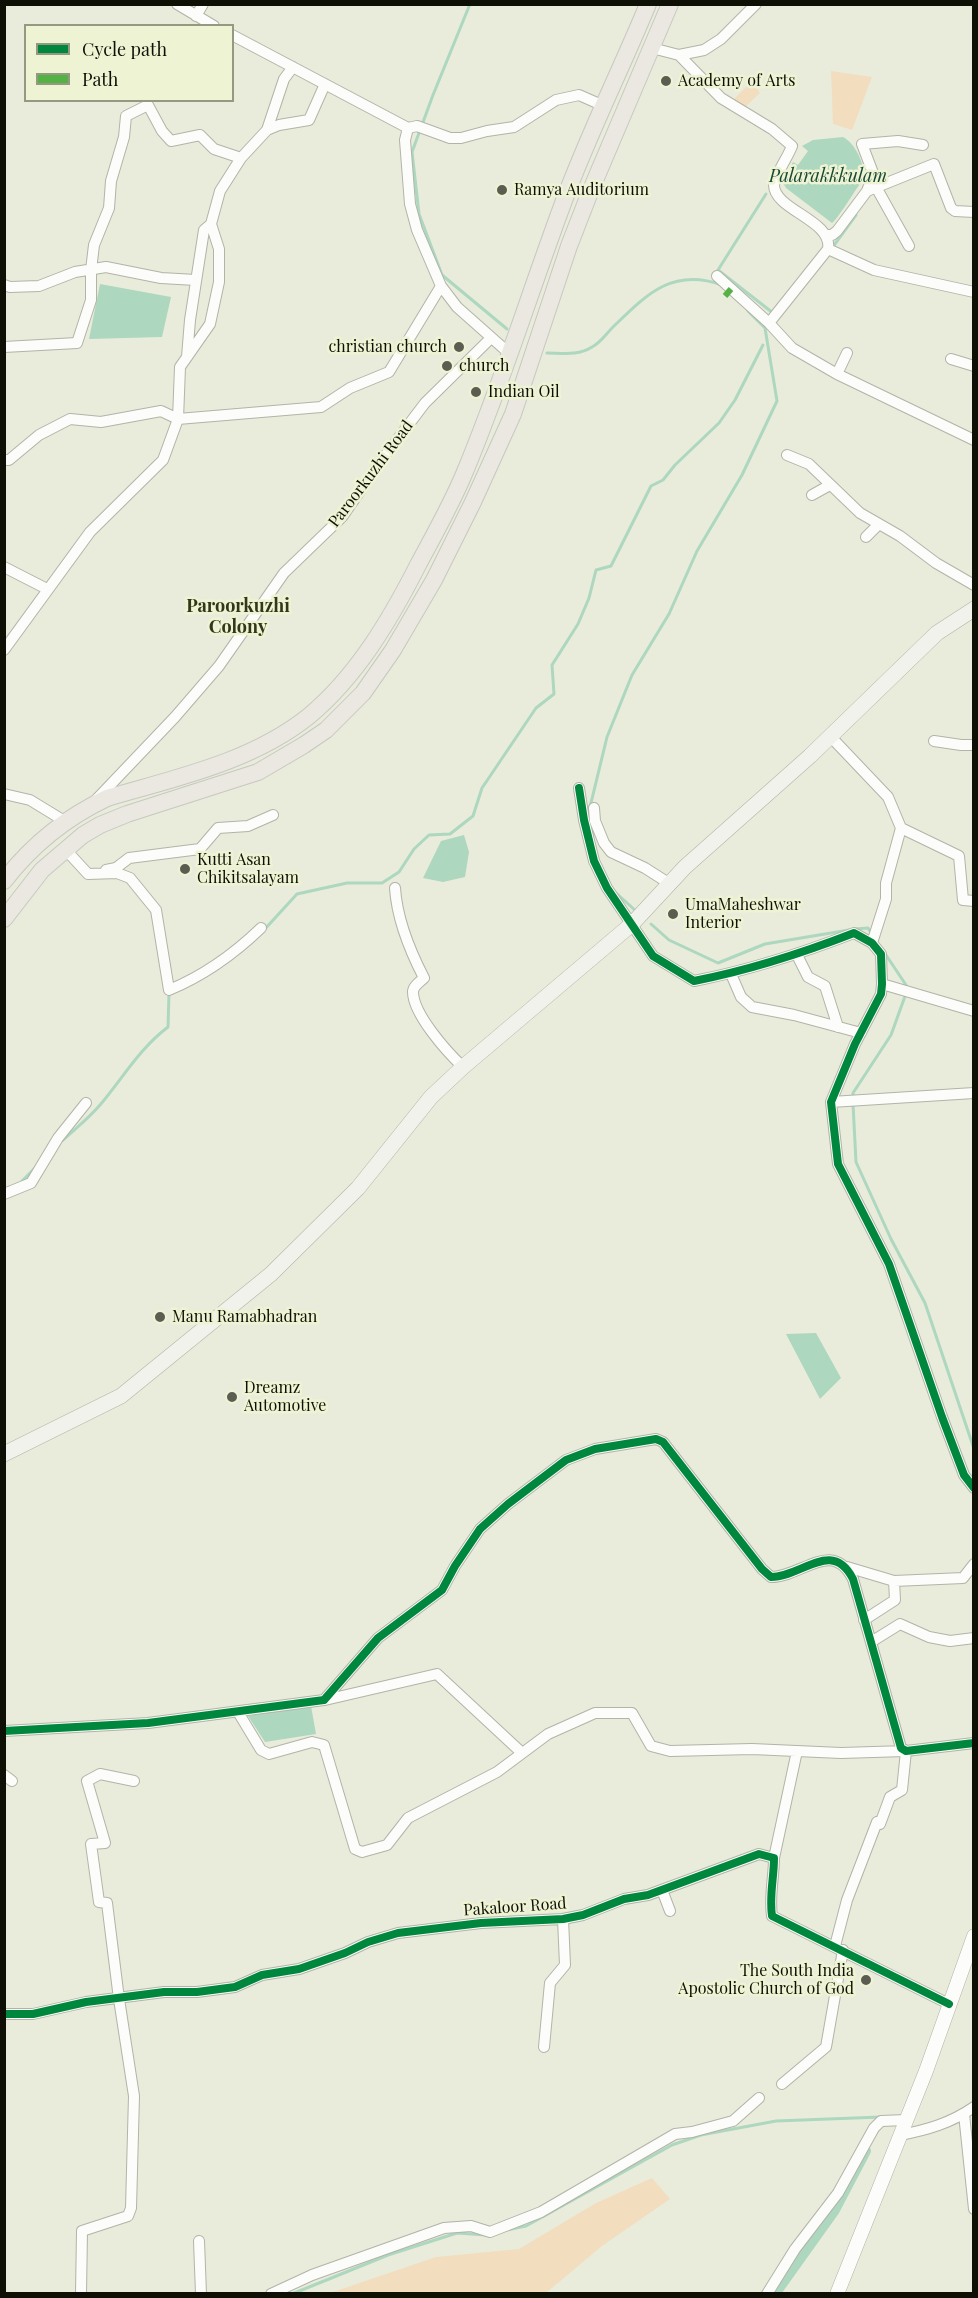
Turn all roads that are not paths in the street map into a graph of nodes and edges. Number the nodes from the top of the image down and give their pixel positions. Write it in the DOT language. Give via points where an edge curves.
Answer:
graph roads {
  1 [pos="177,4"];
  2 [pos="203,4"];
  3 [pos="648,4"];
  4 [pos="670,4"];
  5 [pos="756,4"];
  6 [pos="196,16"];
  7 [pos="210,24"];
  8 [pos="234,36"];
  9 [pos="652,48"];
  10 [pos="679,55"];
  11 [pos="292,67"];
  12 [pos="326,84"];
  13 [pos="604,106"];
  14 [pos="417,128"];
  15 [pos="267,130"];
  16 [pos="923,145"];
  17 [pos="241,158"];
  18 [pos="872,189"];
  19 [pos="974,212"];
  20 [pos="211,224"];
  21 [pos="827,235"];
  22 [pos="909,246"];
  23 [pos="831,251"];
  24 [pos="91,270"];
  25 [pos="717,276"];
  26 [pos="196,280"];
  27 [pos="4,285"];
  28 [pos="441,286"];
  29 [pos="974,292"];
  30 [pos="768,323"];
  31 [pos="492,338"];
  32 [pos="4,346"];
  33 [pos="847,353"];
  34 [pos="510,354"];
  35 [pos="187,357"];
  36 [pos="951,359"];
  37 [pos="974,366"];
  38 [pos="837,374"];
  39 [pos="178,419"];
  40 [pos="974,440"];
  41 [pos="787,455"];
  42 [pos="4,460"];
  43 [pos="830,485"];
  44 [pos="812,495"];
  45 [pos="879,524"];
  46 [pos="866,537"];
  47 [pos="4,567"];
  48 [pos="974,585"];
  49 [pos="47,589"];
  50 [pos="974,609"];
  51 [pos="4,650"];
  52 [pos="830,736"];
  53 [pos="934,741"];
  54 [pos="974,745"];
  55 [pos="579,788"];
  56 [pos="4,794"];
  57 [pos="92,806"];
  58 [pos="594,808"];
  59 [pos="273,815"];
  60 [pos="66,822"];
  61 [pos="901,828"];
  62 [pos="65,849"];
  63 [pos="88,874"];
  64 [pos="4,881"];
  65 [pos="670,884"];
  66 [pos="395,888"];
  67 [pos="974,901"];
  68 [pos="4,919"];
  69 [pos="632,924"];
  70 [pos="261,928"];
  71 [pos="872,943"];
  72 [pos="796,955"];
  73 [pos="731,974"];
  74 [pos="882,984"];
  75 [pos="974,1011"];
  76 [pos="838,1027"];
  77 [pos="861,1033"];
  78 [pos="463,1066"];
  79 [pos="974,1093"];
  80 [pos="831,1102"];
  81 [pos="86,1103"];
  82 [pos="4,1194"];
  83 [pos="4,1454"];
  84 [pos="974,1488"];
  85 [pos="974,1564"];
  86 [pos="847,1567"];
  87 [pos="894,1581"];
  88 [pos="864,1620"];
  89 [pos="974,1638"];
  90 [pos="870,1642"];
  91 [pos="324,1700"];
  92 [pos="237,1712"];
  93 [pos="4,1731"];
  94 [pos="974,1743"];
  95 [pos="797,1751"];
  96 [pos="906,1751"];
  97 [pos="522,1753"];
  98 [pos="134,1781"];
  99 [pos="774,1858"];
  100 [pos="662,1890"];
  101 [pos="670,1911"];
  102 [pos="563,1919"];
  103 [pos="974,1936"];
  104 [pos="839,1948"];
  105 [pos="119,1999"];
  106 [pos="950,2004"];
  107 [pos="4,2014"];
  108 [pos="544,2047"];
  109 [pos="782,2084"];
  110 [pos="759,2098"];
  111 [pos="974,2107"];
  112 [pos="964,2114"];
  113 [pos="906,2120"];
  114 [pos="900,2135"];
  115 [pos="974,2209"];
  116 [pos="199,2241"];
  117 [pos="81,2294"];
  118 [pos="201,2294"];
  119 [pos="271,2294"];
  120 [pos="767,2294"];
  121 [pos="837,2294"];
  1 -- 6 [label="street"];
  2 -- 6 [label="street"];
  3 -- 13 [label="main road"];
  4 -- 9 [label="main road"];
  5 -- 10 [label="street" via="721,39 704,50"];
  6 -- 7 [label="street"];
  8 -- 11 [label="street"];
  9 -- 10 [label="street"];
  9 -- 62 [label="main road" via="582,213 513,414 434,580 363,693 326,730 258,772 127,814 100,825"];
  10 -- 21 [label="street" via="721,98 790,144 775,181 776,192"];
  11 -- 12 [label="street"];
  11 -- 15 [label="street" via="284,79"];
  12 -- 14 [label="street"];
  12 -- 15 [label="street" via="309,120"];
  13 -- 14 [label="street" via="579,95 556,100 514,127 461,138"];
  13 -- 34 [label="main road" via="562,206"];
  14 -- 28 [label="street" via="405,140 410,204"];
  15 -- 17 [label="street"];
  16 -- 18 [label="street" via="898,141 868,148"];
  17 -- 20 [label="street" via="220,191"];
  17 -- 24 [label="street" via="214,149 200,135 171,141 148,105 126,116 109,208 94,245"];
  18 -- 19 [label="street" via="934,164 951,208"];
  18 -- 21 [label="street" via="837,231"];
  18 -- 22 [label="street"];
  20 -- 26 [label="street" via="204,230"];
  20 -- 35 [label="street" via="219,249 219,282 210,324"];
  21 -- 23 [label="street"];
  23 -- 29 [label="street" via="874,270"];
  23 -- 30 [label="street"];
  24 -- 26 [label="street" via="106,267 161,278"];
  24 -- 27 [label="street" via="39,286"];
  24 -- 32 [label="street" via="91,300 77,343"];
  25 -- 30 [label="street"];
  26 -- 35 [label="street"];
  28 -- 31 [label="street" via="457,307"];
  28 -- 39 [label="street" via="389,372 350,388 321,407"];
  30 -- 38 [label="street" via="792,348"];
  31 -- 34 [label="street"];
  31 -- 57 [label="street, Paroorkuzhi Road" via="425,403 342,517 284,573 219,666"];
  33 -- 38 [label="street"];
  34 -- 57 [label="main road" via="452,500 377,638 345,680 308,716 250,751"];
  35 -- 39 [label="street" via="180,367"];
  36 -- 37 [label="street"];
  38 -- 40 [label="street"];
  39 -- 42 [label="street" via="161,411 101,422 70,419"];
  39 -- 49 [label="street" via="163,460 90,532"];
  41 -- 43 [label="street" via="809,464"];
  43 -- 44 [label="street"];
  43 -- 45 [label="street" via="860,513"];
  45 -- 46 [label="street"];
  45 -- 48 [label="street"];
  47 -- 49 [label="street"];
  49 -- 51 [label="street"];
  50 -- 52 [label="main road" via="937,633"];
  52 -- 61 [label="street" via="888,797"];
  52 -- 65 [label="main road"];
  53 -- 54 [label="street"];
  55 -- 69 [label="street" via="594,861"];
  56 -- 60 [label="street" via="30,800"];
  57 -- 60 [label="main road"];
  58 -- 65 [label="street" via="595,821 610,852"];
  59 -- 63 [label="street" via="248,826 218,828 200,849 129,858 116,868"];
  60 -- 64 [label="main road" via="31,851"];
  61 -- 67 [label="street" via="959,856 963,900"];
  61 -- 71 [label="street"];
  62 -- 63 [label="street"];
  62 -- 68 [label="main road" via="42,870"];
  63 -- 70 [label="street" via="117,873 130,878 156,910 169,990 194,980"];
  65 -- 69 [label="main road"];
  66 -- 78 [label="street" via="400,917 424,978 414,987 415,999 440,1044"];
  69 -- 73 [label="street" via="653,956 694,981"];
  69 -- 78 [label="main road"];
  71 -- 72 [label="street" via="854,933"];
  71 -- 74 [label="street" via="880,954"];
  72 -- 73 [label="street"];
  72 -- 76 [label="street" via="808,976 825,986"];
  73 -- 76 [label="street" via="741,997 752,1007"];
  74 -- 75 [label="street"];
  74 -- 77 [label="street" via="881,994"];
  76 -- 77 [label="street"];
  77 -- 80 [label="street"];
  78 -- 83 [label="main road" via="431,1097 358,1188 271,1274 120,1396"];
  79 -- 80 [label="street"];
  80 -- 84 [label="street" via="838,1164 890,1264 949,1437 964,1475"];
  81 -- 82 [label="street" via="58,1138 31,1183"];
  85 -- 87 [label="street" via="963,1578"];
  86 -- 87 [label="street"];
  86 -- 88 [label="street"];
  86 -- 91 [label="street" via="826,1560 771,1577 663,1442 656,1439 595,1449 566,1460 480,1529 442,1590 378,1638"];
  87 -- 88 [label="street" via="896,1600"];
  88 -- 90 [label="street"];
  89 -- 90 [label="street" via="950,1641 900,1624"];
  90 -- 96 [label="street"];
  91 -- 92 [label="street"];
  91 -- 97 [label="street" via="437,1674"];
  92 -- 93 [label="street" via="148,1723"];
  92 -- 97 [label="street" via="261,1750 269,1754 312,1742 324,1744 349,1833 355,1849 362,1852 387,1845 408,1818 497,1772"];
  94 -- 96 [label="street"];
  95 -- 96 [label="street"];
  95 -- 97 [label="street" via="670,1751 651,1746 632,1713 595,1713 548,1734"];
  95 -- 99 [label="street"];
  96 -- 104 [label="street" via="902,1790 890,1797 880,1824 877,1822 847,1900"];
  98 -- 105 [label="street" via="100,1774 87,1781 105,1843 91,1844 99,1902 107,1903"];
  99 -- 100 [label="street, Pakaloor Road" via="759,1854"];
  99 -- 104 [label="street" via="772,1916"];
  100 -- 101 [label="street"];
  100 -- 102 [label="street, Pakaloor Road"];
  102 -- 105 [label="street, Pakaloor Road" via="470,1924 398,1934 299,1969 262,1975 236,1987"];
  102 -- 108 [label="street" via="565,1965 550,1983"];
  103 -- 106 [label="street"];
  104 -- 106 [label="street"];
  104 -- 109 [label="street" via="826,2047"];
  105 -- 107 [label="street, Pakaloor Road" via="33,2014"];
  105 -- 117 [label="street" via="134,2096 131,2208 128,2216 82,2230"];
  106 -- 113 [label="street"];
  110 -- 119 [label="street" via="733,2121 675,2134 541,2212 490,2232 471,2226 444,2228 312,2275"];
  111 -- 112 [label="street"];
  112 -- 114 [label="street" via="923,2131"];
  112 -- 115 [label="street"];
  113 -- 114 [label="street"];
  113 -- 120 [label="street" via="881,2121 874,2128 838,2193"];
  114 -- 121 [label="street"];
  116 -- 118 [label="street"];
}
